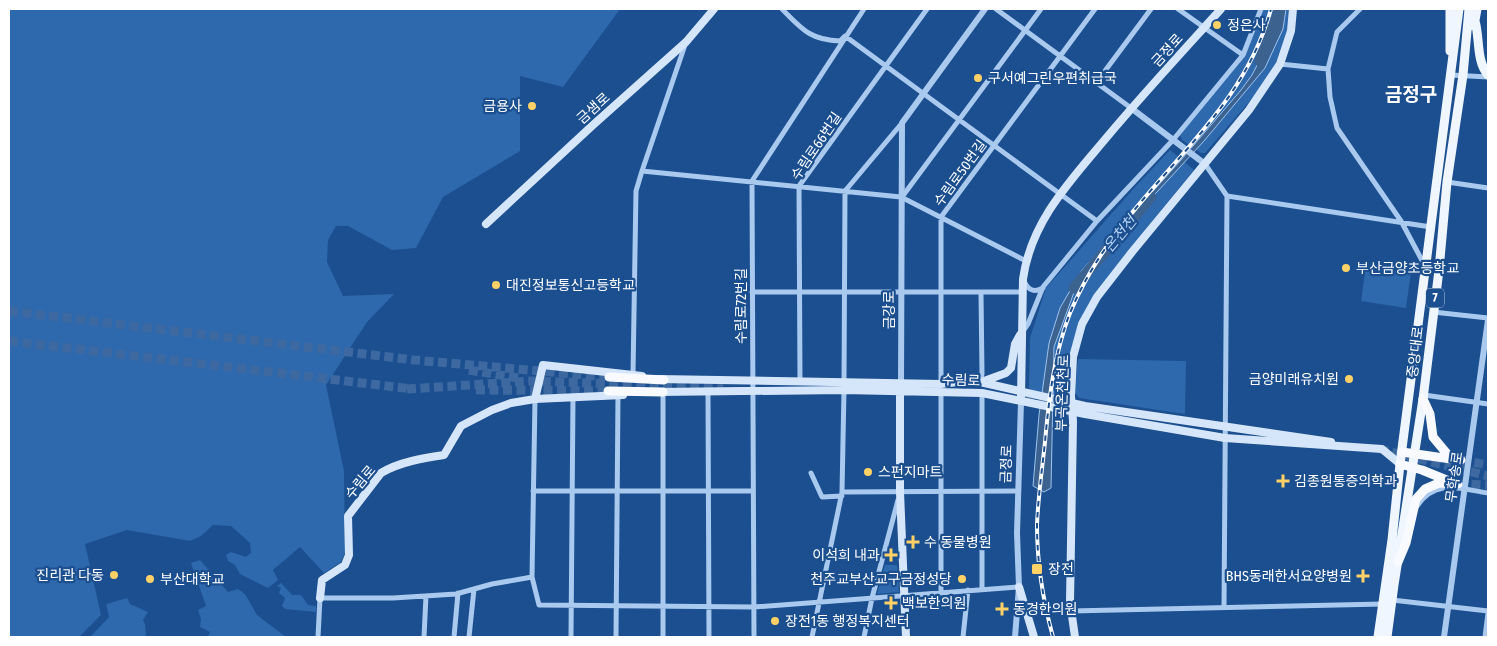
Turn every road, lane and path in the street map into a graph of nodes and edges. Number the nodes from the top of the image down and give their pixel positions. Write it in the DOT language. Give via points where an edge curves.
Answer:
graph roads {
  1 [pos="714,9"];
  2 [pos="782,9"];
  3 [pos="864,9"];
  4 [pos="927,9"];
  5 [pos="985,9"];
  6 [pos="996,9"];
  7 [pos="1041,9"];
  8 [pos="1095,9"];
  9 [pos="1151,9"];
  10 [pos="1178,9"];
  11 [pos="1221,9"];
  12 [pos="1261,9"];
  13 [pos="1293,9"];
  14 [pos="1360,9"];
  15 [pos="1450,9"];
  16 [pos="1460,9"];
  17 [pos="1469,9"];
  18 [pos="1477,9"];
  19 [pos="1476,21"];
  20 [pos="1204,28"];
  21 [pos="1025,30"];
  22 [pos="845,36"];
  23 [pos="686,42"];
  24 [pos="1244,55"];
  25 [pos="1465,55"];
  26 [pos="1060,57"];
  27 [pos="1452,61"];
  28 [pos="1280,64"];
  29 [pos="886,66"];
  30 [pos="1328,69"];
  31 [pos="1451,75"];
  32 [pos="1463,75"];
  33 [pos="1488,76"];
  34 [pos="1096,83"];
  35 [pos="923,93"];
  36 [pos="1131,108"];
  37 [pos="960,120"];
  38 [pos="902,123"];
  39 [pos="1174,141"];
  40 [pos="994,145"];
  41 [pos="1205,164"];
  42 [pos="642,171"];
  43 [pos="752,181"];
  44 [pos="1447,182"];
  45 [pos="799,186"];
  46 [pos="1488,188"];
  47 [pos="845,191"];
  48 [pos="1059,194"];
  49 [pos="1227,196"];
  50 [pos="902,197"];
  51 [pos="941,218"];
  52 [pos="1097,221"];
  53 [pos="1401,221"];
  54 [pos="486,224"];
  55 [pos="1431,227"];
  56 [pos="1026,261"];
  57 [pos="1427,268"];
  58 [pos="1023,279"];
  59 [pos="1043,287"];
  60 [pos="752,292"];
  61 [pos="799,292"];
  62 [pos="1022,292"];
  63 [pos="844,293"];
  64 [pos="901,293"];
  65 [pos="941,293"];
  66 [pos="981,293"];
  67 [pos="1433,312"];
  68 [pos="1488,319"];
  69 [pos="1021,333"];
  70 [pos="631,376"];
  71 [pos="609,377"];
  72 [pos="664,380"];
  73 [pos="800,381"];
  74 [pos="753,382"];
  75 [pos="980,382"];
  76 [pos="844,386"];
  77 [pos="901,386"];
  78 [pos="941,388"];
  79 [pos="608,391"];
  80 [pos="708,391"];
  81 [pos="753,391"];
  82 [pos="663,392"];
  83 [pos="1021,392"];
  84 [pos="982,393"];
  85 [pos="618,395"];
  86 [pos="573,397"];
  87 [pos="1423,397"];
  88 [pos="535,399"];
  89 [pos="1021,402"];
  90 [pos="1477,402"];
  91 [pos="1488,404"];
  92 [pos="1070,407"];
  93 [pos="1226,426"];
  94 [pos="1225,438"];
  95 [pos="1382,449"];
  96 [pos="1402,452"];
  97 [pos="1414,453"];
  98 [pos="1400,464"];
  99 [pos="1412,467"];
  100 [pos="811,473"];
  101 [pos="1462,487"];
  102 [pos="533,490"];
  103 [pos="571,491"];
  104 [pos="617,491"];
  105 [pos="663,491"];
  106 [pos="708,491"];
  107 [pos="753,491"];
  108 [pos="982,491"];
  109 [pos="1018,491"];
  110 [pos="900,492"];
  111 [pos="941,492"];
  112 [pos="1488,493"];
  113 [pos="842,494"];
  114 [pos="1398,562"];
  115 [pos="532,577"];
  116 [pos="1019,587"];
  117 [pos="474,589"];
  118 [pos="982,589"];
  119 [pos="968,590"];
  120 [pos="941,592"];
  121 [pos="458,593"];
  122 [pos="905,595"];
  123 [pos="426,596"];
  124 [pos="320,598"];
  125 [pos="872,598"];
  126 [pos="1392,600"];
  127 [pos="819,601"];
  128 [pos="1383,604"];
  129 [pos="571,605"];
  130 [pos="616,606"];
  131 [pos="663,606"];
  132 [pos="708,606"];
  133 [pos="754,606"];
  134 [pos="1448,607"];
  135 [pos="1224,608"];
  136 [pos="1071,611"];
  137 [pos="1488,612"];
  138 [pos="318,637"];
  139 [pos="424,637"];
  140 [pos="454,637"];
  141 [pos="469,637"];
  142 [pos="571,637"];
  143 [pos="616,637"];
  144 [pos="663,637"];
  145 [pos="708,637"];
  146 [pos="754,637"];
  147 [pos="812,637"];
  148 [pos="864,637"];
  149 [pos="906,637"];
  150 [pos="963,637"];
  151 [pos="1015,637"];
  152 [pos="1034,637"];
  153 [pos="1075,637"];
  154 [pos="1378,637"];
  155 [pos="1388,637"];
  156 [pos="1444,637"];
  157 [pos="1486,637"];
  1 -- 23 [label="main road, 금샘로"];
  2 -- 22 [label="street" via="806,33 840,41"];
  3 -- 22 [label="street"];
  4 -- 29 [label="street, 수림로66번길"];
  5 -- 35 [label="street"];
  6 -- 21 [label="street"];
  7 -- 21 [label="street"];
  8 -- 26 [label="street, 수림로50번길"];
  9 -- 34 [label="street"];
  10 -- 20 [label="street"];
  11 -- 20 [label="main road, 금정로"];
  12 -- 24 [label="street"];
  13 -- 28 [label="main road, 부곡온천천로" via="1291,31"];
  14 -- 30 [label="street" via="1338,32"];
  15 -- 27 [label="main road"];
  16 -- 27 [label="main road, 중앙대로 / 7"];
  17 -- 25 [label="main road, 중앙대로 / 7"];
  18 -- 19 [label="main road"];
  19 -- 25 [label="main road"];
  19 -- 33 [label="main road" via="1481,62"];
  20 -- 24 [label="street"];
  20 -- 36 [label="main road, 금정로"];
  21 -- 26 [label="street"];
  21 -- 37 [label="street"];
  22 -- 29 [label="street"];
  22 -- 43 [label="street"];
  23 -- 42 [label="street"];
  23 -- 54 [label="main road, 금샘로"];
  24 -- 39 [label="street"];
  25 -- 32 [label="main road, 중앙대로 / 7"];
  26 -- 34 [label="street"];
  26 -- 40 [label="street, 수림로50번길"];
  27 -- 31 [label="main road, 중앙대로 / 7"];
  28 -- 30 [label="street"];
  28 -- 41 [label="main road, 부곡온천천로" via="1249,110"];
  29 -- 35 [label="street"];
  29 -- 45 [label="street, 수림로66번길"];
  30 -- 53 [label="street" via="1337,128"];
  31 -- 32 [label="street"];
  31 -- 55 [label="main road, 중앙대로 / 7"];
  32 -- 33 [label="street"];
  32 -- 44 [label="main road, 중앙대로 / 7"];
  34 -- 36 [label="street"];
  35 -- 37 [label="street"];
  35 -- 38 [label="street"];
  36 -- 39 [label="street"];
  36 -- 48 [label="main road, 금정로"];
  37 -- 40 [label="street"];
  37 -- 50 [label="street"];
  38 -- 47 [label="street"];
  38 -- 50 [label="street, 금강로"];
  39 -- 41 [label="street"];
  39 -- 52 [label="street"];
  40 -- 48 [label="street"];
  40 -- 51 [label="street, 수림로50번길"];
  41 -- 49 [label="street"];
  41 -- 92 [label="main road, 부곡온천천로" via="1132,252 1097,298 1082,324 1073,357"];
  42 -- 43 [label="street"];
  42 -- 70 [label="street" via="636,191"];
  43 -- 45 [label="street"];
  43 -- 60 [label="street, 수림로72번길"];
  44 -- 46 [label="street"];
  44 -- 67 [label="main road, 중앙대로 / 7"];
  45 -- 47 [label="street"];
  45 -- 61 [label="street, 수림로66번길"];
  47 -- 50 [label="street"];
  47 -- 63 [label="street"];
  48 -- 52 [label="street"];
  48 -- 56 [label="main road, 금정로" via="1046,214"];
  49 -- 53 [label="street"];
  49 -- 93 [label="street"];
  50 -- 51 [label="street"];
  50 -- 64 [label="street, 금강로"];
  51 -- 56 [label="street"];
  51 -- 65 [label="street, 수림로50번길"];
  52 -- 59 [label="street"];
  53 -- 55 [label="street"];
  53 -- 57 [label="street"];
  55 -- 57 [label="main road, 중앙대로 / 7"];
  56 -- 58 [label="main road, 금정로"];
  57 -- 96 [label="main road, 중앙대로 / 7"];
  58 -- 59 [label="street" via="1031,290"];
  58 -- 62 [label="main road, 금정로"];
  59 -- 69 [label="street"];
  60 -- 61 [label="street"];
  60 -- 74 [label="street, 수림로72번길"];
  61 -- 63 [label="street"];
  61 -- 73 [label="street, 수림로66번길"];
  62 -- 66 [label="street"];
  62 -- 69 [label="main road, 금정로"];
  63 -- 64 [label="street"];
  63 -- 76 [label="street"];
  64 -- 65 [label="street"];
  64 -- 77 [label="street, 금강로"];
  65 -- 66 [label="street"];
  65 -- 78 [label="street, 수림로50번길"];
  66 -- 75 [label="street, 수림로"];
  67 -- 68 [label="street"];
  67 -- 87 [label="main road, 중앙대로 / 7"];
  68 -- 90 [label="street, 무학송로"];
  69 -- 75 [label="main road" via="1015,344 1011,368 1006,374"];
  69 -- 83 [label="main road, 금정로"];
  70 -- 71 [label="highway"];
  70 -- 72 [label="highway"];
  70 -- 88 [label="main road" via="543,365"];
  72 -- 74 [label="main road, 수림로"];
  73 -- 74 [label="main road, 수림로"];
  73 -- 76 [label="main road, 수림로"];
  74 -- 81 [label="street, 수림로72번길"];
  75 -- 78 [label="main road, 수림로" via="965,381"];
  75 -- 83 [label="main road, 수림로"];
  76 -- 77 [label="main road, 수림로"];
  76 -- 81 [label="main road, 수림로"];
  76 -- 113 [label="street"];
  77 -- 78 [label="main road, 수림로"];
  77 -- 110 [label="main road, 금강로"];
  78 -- 84 [label="main road, 수림로"];
  78 -- 111 [label="street, 수림로50번길"];
  79 -- 82 [label="highway"];
  80 -- 81 [label="main road, 수림로"];
  80 -- 82 [label="main road, 수림로"];
  80 -- 106 [label="street"];
  81 -- 107 [label="street, 수림로72번길"];
  82 -- 85 [label="main road, 수림로"];
  82 -- 105 [label="street"];
  83 -- 89 [label="main road, 금정로"];
  83 -- 92 [label="main road, 수림로"];
  84 -- 89 [label="main road, 수림로"];
  84 -- 108 [label="street"];
  85 -- 86 [label="main road, 수림로"];
  85 -- 104 [label="street"];
  86 -- 88 [label="main road, 수림로"];
  86 -- 103 [label="street"];
  87 -- 90 [label="street"];
  87 -- 97 [label="main road, 중앙대로 / 7"];
  87 -- 97 [label="highway" via="1430,414 1432,437 1448,455 1461,460"];
  88 -- 102 [label="street"];
  88 -- 124 [label="main road, 수림로" via="511,402 461,426 444,456 381,473 348,516 349,555 345,565 322,580"];
  89 -- 92 [label="main road, 수림로"];
  89 -- 109 [label="street, 금정로"];
  90 -- 91 [label="street"];
  90 -- 101 [label="street, 무학송로"];
  92 -- 93 [label="main road, 수림로"];
  92 -- 94 [label="main road, 수림로"];
  92 -- 136 [label="main road, 부곡온천천로"];
  93 -- 94 [label="street"];
  93 -- 95 [label="main road, 수림로"];
  94 -- 95 [label="main road, 수림로"];
  94 -- 135 [label="street"];
  95 -- 96 [label="main road, 수림로"];
  95 -- 98 [label="main road"];
  96 -- 97 [label="highway"];
  96 -- 98 [label="main road, 중앙대로 / 7"];
  97 -- 99 [label="main road, 중앙대로 / 7"];
  98 -- 99 [label="highway"];
  98 -- 128 [label="main road, 중앙대로 / 7"];
  99 -- 101 [label="highway"];
  99 -- 114 [label="main road, 중앙대로 / 7"];
  100 -- 113 [label="street" via="822,497"];
  101 -- 112 [label="street"];
  101 -- 114 [label="highway" via="1440,483 1425,489 1416,498 1406,543"];
  101 -- 134 [label="street, 무학송로"];
  102 -- 103 [label="street"];
  102 -- 115 [label="street"];
  103 -- 104 [label="street"];
  103 -- 129 [label="street"];
  104 -- 105 [label="street"];
  104 -- 130 [label="street"];
  105 -- 106 [label="street"];
  105 -- 131 [label="street"];
  106 -- 107 [label="street"];
  106 -- 132 [label="street"];
  107 -- 133 [label="street, 수림로72번길"];
  108 -- 109 [label="street"];
  108 -- 111 [label="street"];
  108 -- 118 [label="street"];
  109 -- 116 [label="street, 금정로"];
  110 -- 111 [label="street"];
  110 -- 113 [label="street"];
  110 -- 122 [label="main road, 금강로"];
  110 -- 125 [label="street"];
  111 -- 120 [label="street, 수림로50번길"];
  113 -- 127 [label="street"];
  114 -- 126 [label="main road, 중앙대로 / 7"];
  115 -- 117 [label="street"];
  115 -- 129 [label="street" via="539,605"];
  116 -- 118 [label="street"];
  116 -- 151 [label="street, 금정로"];
  116 -- 152 [label="main road"];
  117 -- 121 [label="street"];
  117 -- 141 [label="street"];
  118 -- 119 [label="street"];
  119 -- 120 [label="street"];
  119 -- 150 [label="street"];
  120 -- 122 [label="street"];
  121 -- 123 [label="street"];
  121 -- 140 [label="street"];
  122 -- 125 [label="street"];
  122 -- 149 [label="main road, 금강로"];
  123 -- 124 [label="street"];
  123 -- 139 [label="street"];
  124 -- 138 [label="street, 수림로"];
  125 -- 127 [label="street"];
  125 -- 148 [label="street"];
  126 -- 134 [label="street"];
  126 -- 155 [label="main road, 중앙대로 / 7"];
  127 -- 133 [label="street"];
  127 -- 147 [label="street"];
  128 -- 135 [label="street"];
  128 -- 154 [label="main road, 중앙대로 / 7"];
  129 -- 130 [label="street"];
  129 -- 142 [label="street"];
  130 -- 131 [label="street"];
  130 -- 143 [label="street"];
  131 -- 132 [label="street"];
  131 -- 144 [label="street"];
  132 -- 133 [label="street"];
  132 -- 145 [label="street"];
  133 -- 146 [label="street, 수림로72번길"];
  134 -- 137 [label="street"];
  134 -- 156 [label="street, 무학송로"];
  135 -- 136 [label="street"];
  136 -- 153 [label="main road, 부곡온천천로"];
  137 -- 157 [label="street"];
}
